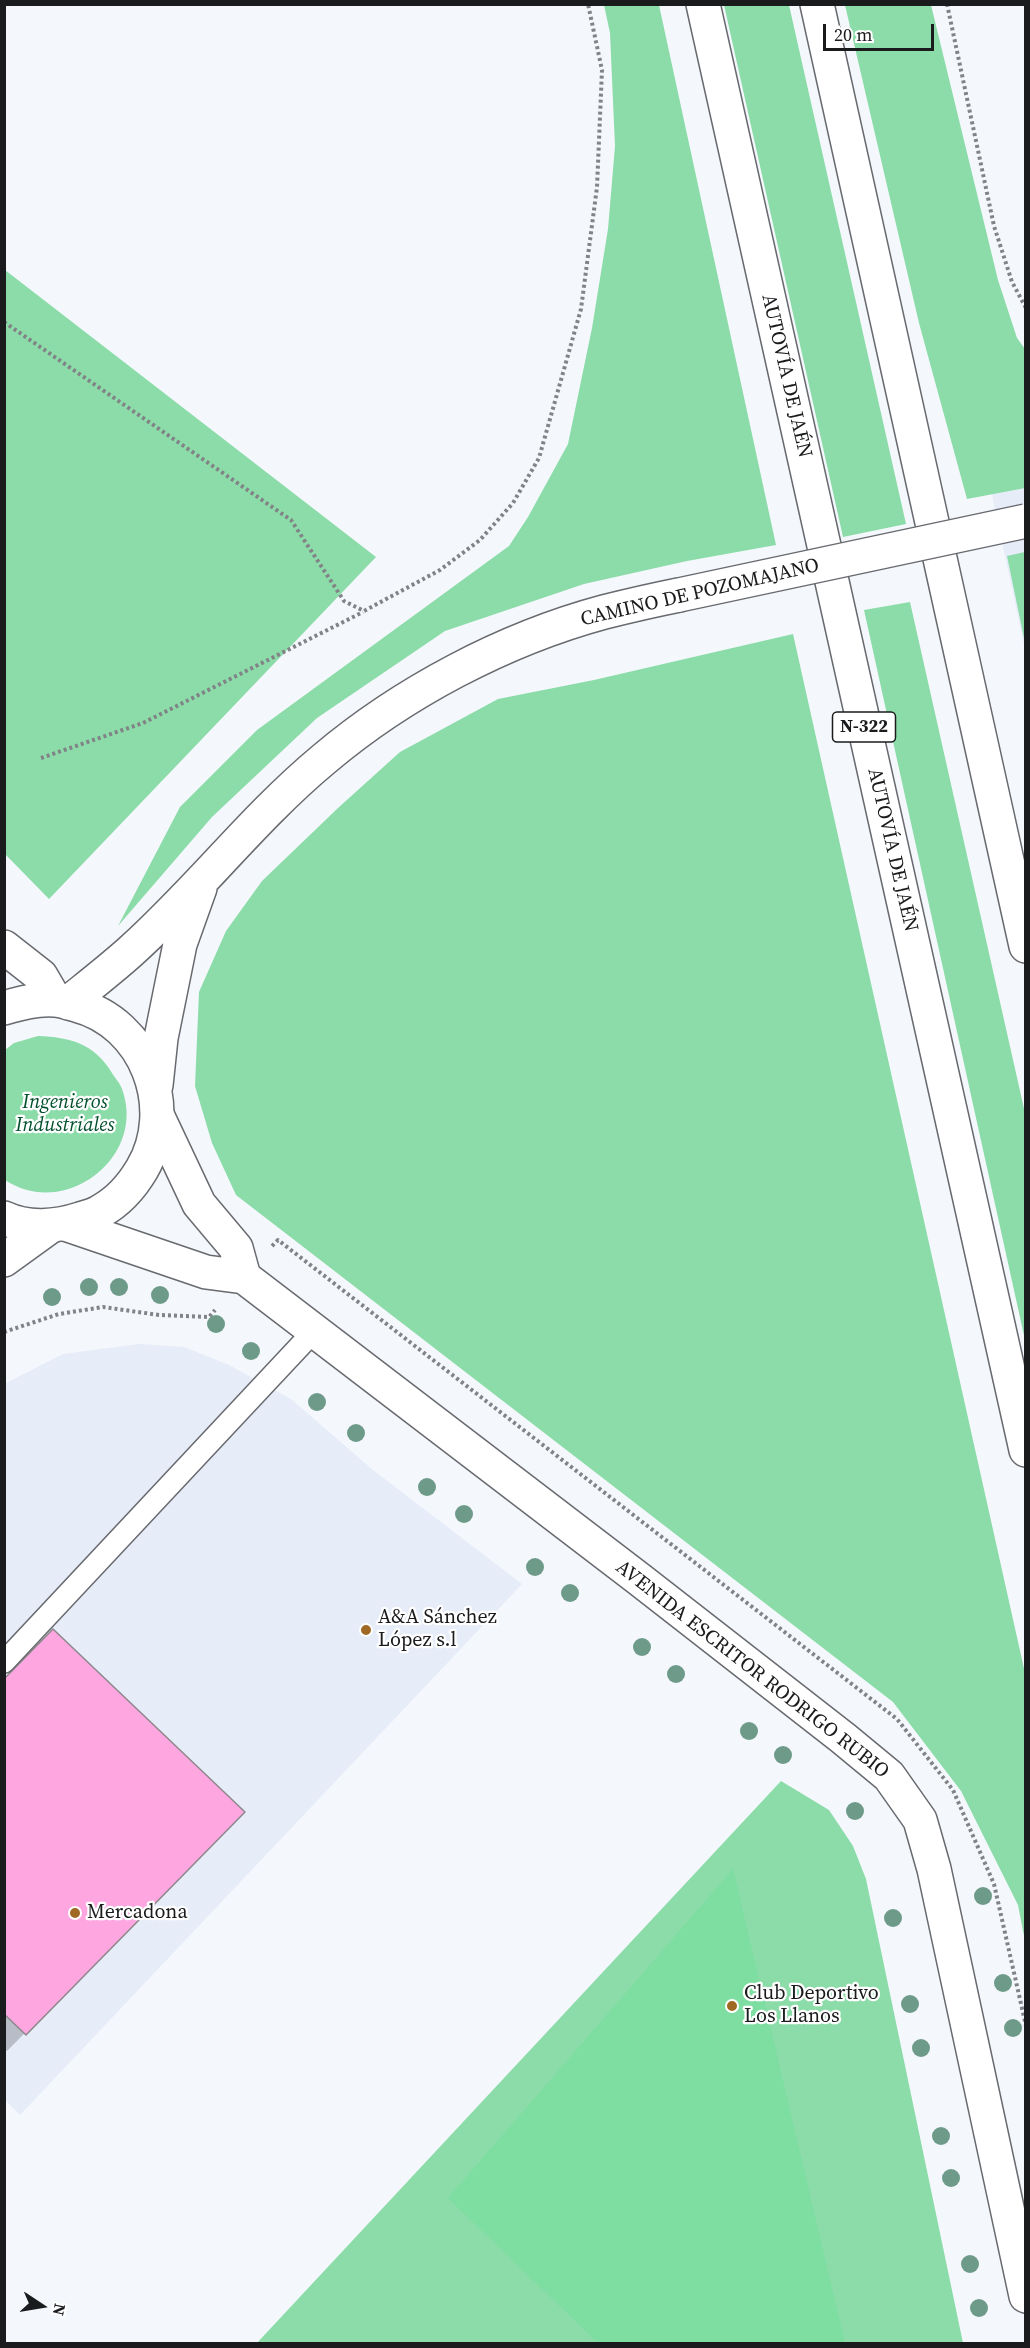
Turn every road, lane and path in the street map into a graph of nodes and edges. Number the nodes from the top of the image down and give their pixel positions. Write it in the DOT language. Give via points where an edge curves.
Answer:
graph roads {
  1 [pos="588,4"];
  2 [pos="703,4"];
  3 [pos="817,4"];
  4 [pos="947,4"];
  5 [pos="1026,308"];
  6 [pos="4,322"];
  7 [pos="1026,521"];
  8 [pos="364,611"];
  9 [pos="41,758"];
  10 [pos="204,877"];
  11 [pos="1026,946"];
  12 [pos="4,947"];
  13 [pos="62,1002"];
  14 [pos="4,1008"];
  15 [pos="157,1104"];
  16 [pos="4,1218"];
  17 [pos="58,1225"];
  18 [pos="4,1260"];
  19 [pos="244,1277"];
  20 [pos="315,1330"];
  21 [pos="1026,1450"];
  22 [pos="4,1662"];
  23 [pos="1026,2296"];
  1 -- 8 [label="path" via="602,70 597,187 581,309 539,458 513,503 480,540 440,570"];
  2 -- 21 [label="main road, AUTOVÍA DE JAÉN / N-322"];
  3 -- 11 [label="main road"];
  4 -- 5 [label="path" via="994,226 1012,282"];
  6 -- 8 [label="path" via="291,519 344,601"];
  7 -- 10 [label="main road, CAMINO DE POZOMAJANO, bridge" via="602,613 529,638 460,669 387,710 324,758 259,817"];
  8 -- 9 [label="path" via="142,723"];
  10 -- 13 [label="main road, CAMINO DE POZOMAJANO" via="132,950"];
  10 -- 15 [label="main road, CAMINO DE POZOMAJANO" via="180,944 161,1038"];
  12 -- 13 [label="main road" via="41,976"];
  13 -- 14 [label="main road" via="25,1001"];
  13 -- 15 [label="main road" via="90,1009 121,1028 143,1057"];
  15 -- 17 [label="main road, CAMINO DE POZOMAJANO" via="150,1155 131,1187 101,1211"];
  15 -- 19 [label="main road" via="199,1204 236,1248"];
  16 -- 17 [label="main road"];
  17 -- 18 [label="main road"];
  17 -- 19 [label="main road, AVENIDA ESCRITOR RODRIGO RUBIO" via="206,1272"];
  19 -- 20 [label="main road, AVENIDA ESCRITOR RODRIGO RUBIO"];
  20 -- 22 [label="lane"];
  20 -- 23 [label="main road, AVENIDA ESCRITOR RODRIGO RUBIO" via="889,1776 920,1820 934,1869"];
}
